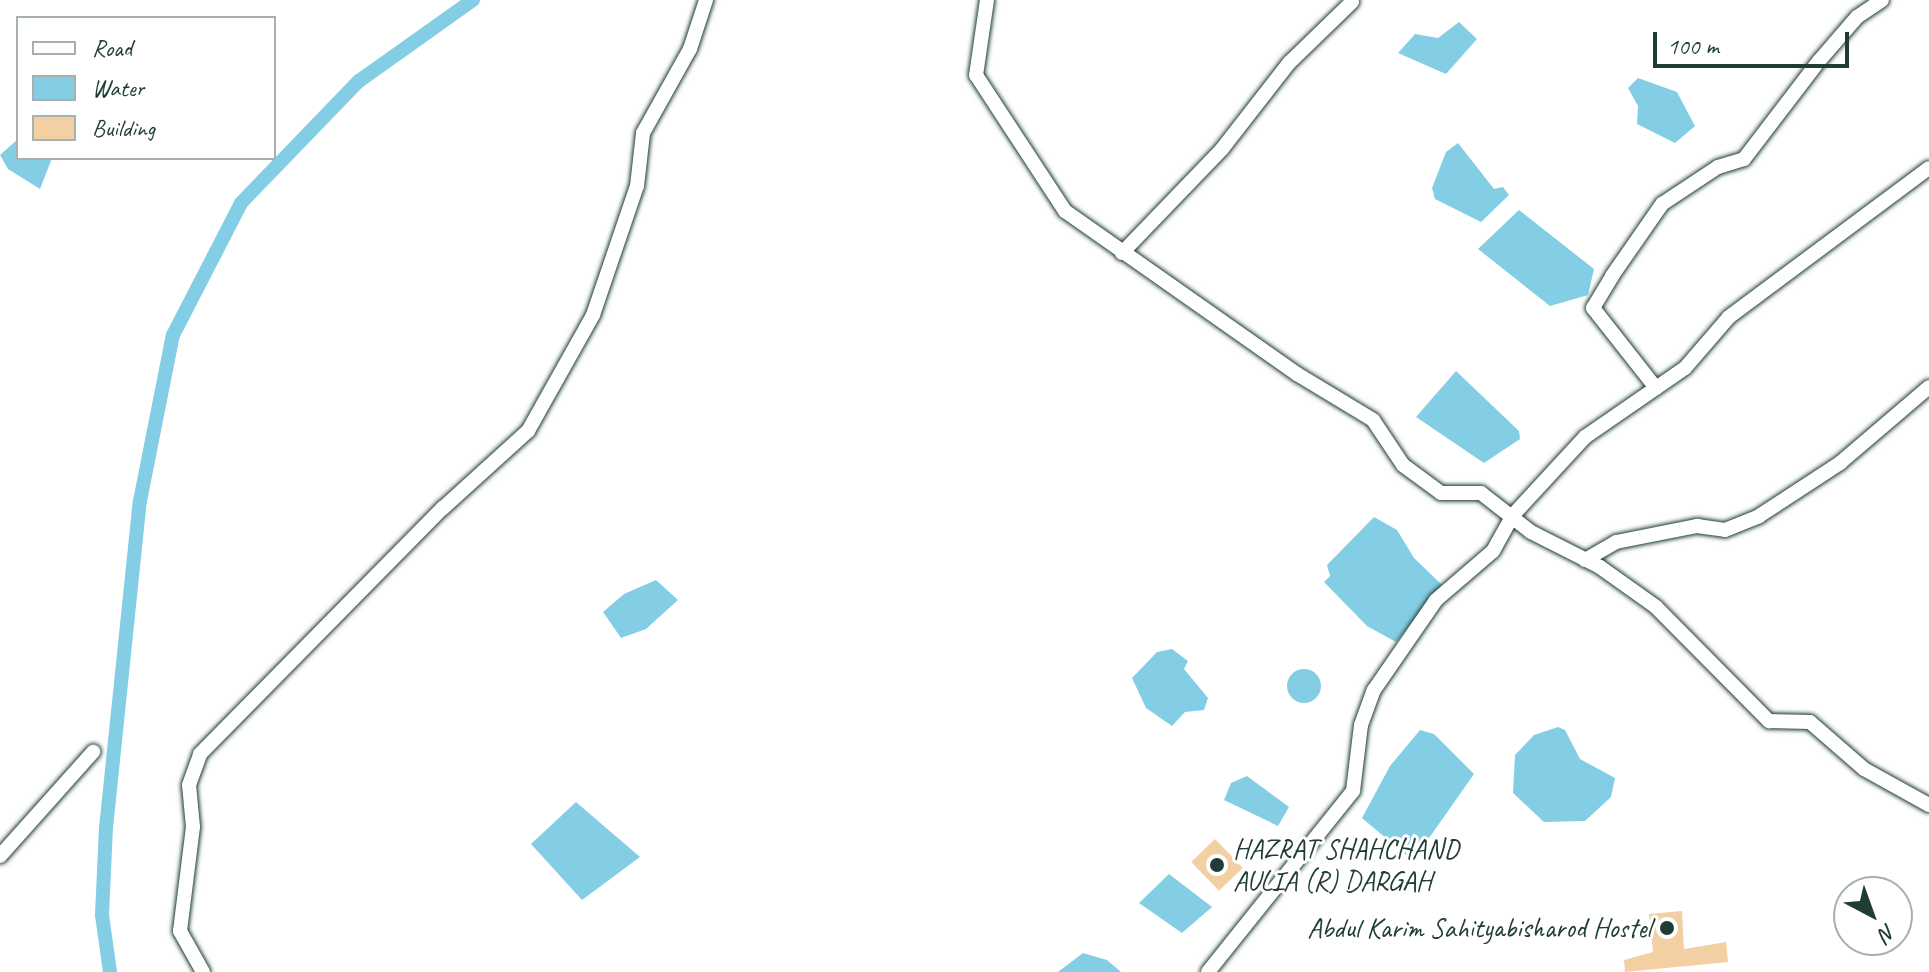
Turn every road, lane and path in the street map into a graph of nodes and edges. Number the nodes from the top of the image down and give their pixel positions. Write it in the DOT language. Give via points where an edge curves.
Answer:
graph roads {
  1 [pos="706,0"];
  2 [pos="987,0"];
  3 [pos="1882,0"];
  4 [pos="1352,2"];
  5 [pos="1929,168"];
  6 [pos="1122,253"];
  7 [pos="1929,387"];
  8 [pos="1656,388"];
  9 [pos="1513,515"];
  10 [pos="1585,560"];
  11 [pos="93,752"];
  12 [pos="1929,805"];
  13 [pos="0,856"];
  14 [pos="203,972"];
  15 [pos="1208,972"];
  1 -- 14 [label="street" via="690,49 643,133 637,186 593,315 528,431 443,508 200,754 189,785 193,827 180,931"];
  2 -- 6 [label="street" via="976,75 1065,211"];
  3 -- 8 [label="street" via="1819,61 1744,159 1718,167 1662,204 1593,308"];
  4 -- 6 [label="street" via="1289,63 1222,149"];
  5 -- 8 [label="street" via="1729,317 1685,368"];
  6 -- 9 [label="street" via="1373,420 1403,465 1441,493 1481,493"];
  7 -- 10 [label="street" via="1840,463 1759,516 1725,530 1697,526 1616,542"];
  8 -- 9 [label="street" via="1585,437"];
  9 -- 10 [label="street"];
  9 -- 15 [label="street" via="1493,551 1436,600 1374,690 1361,725 1353,791"];
  10 -- 12 [label="street" via="1656,607 1769,721 1810,722 1864,769"];
  11 -- 13 [label="street"];
}
